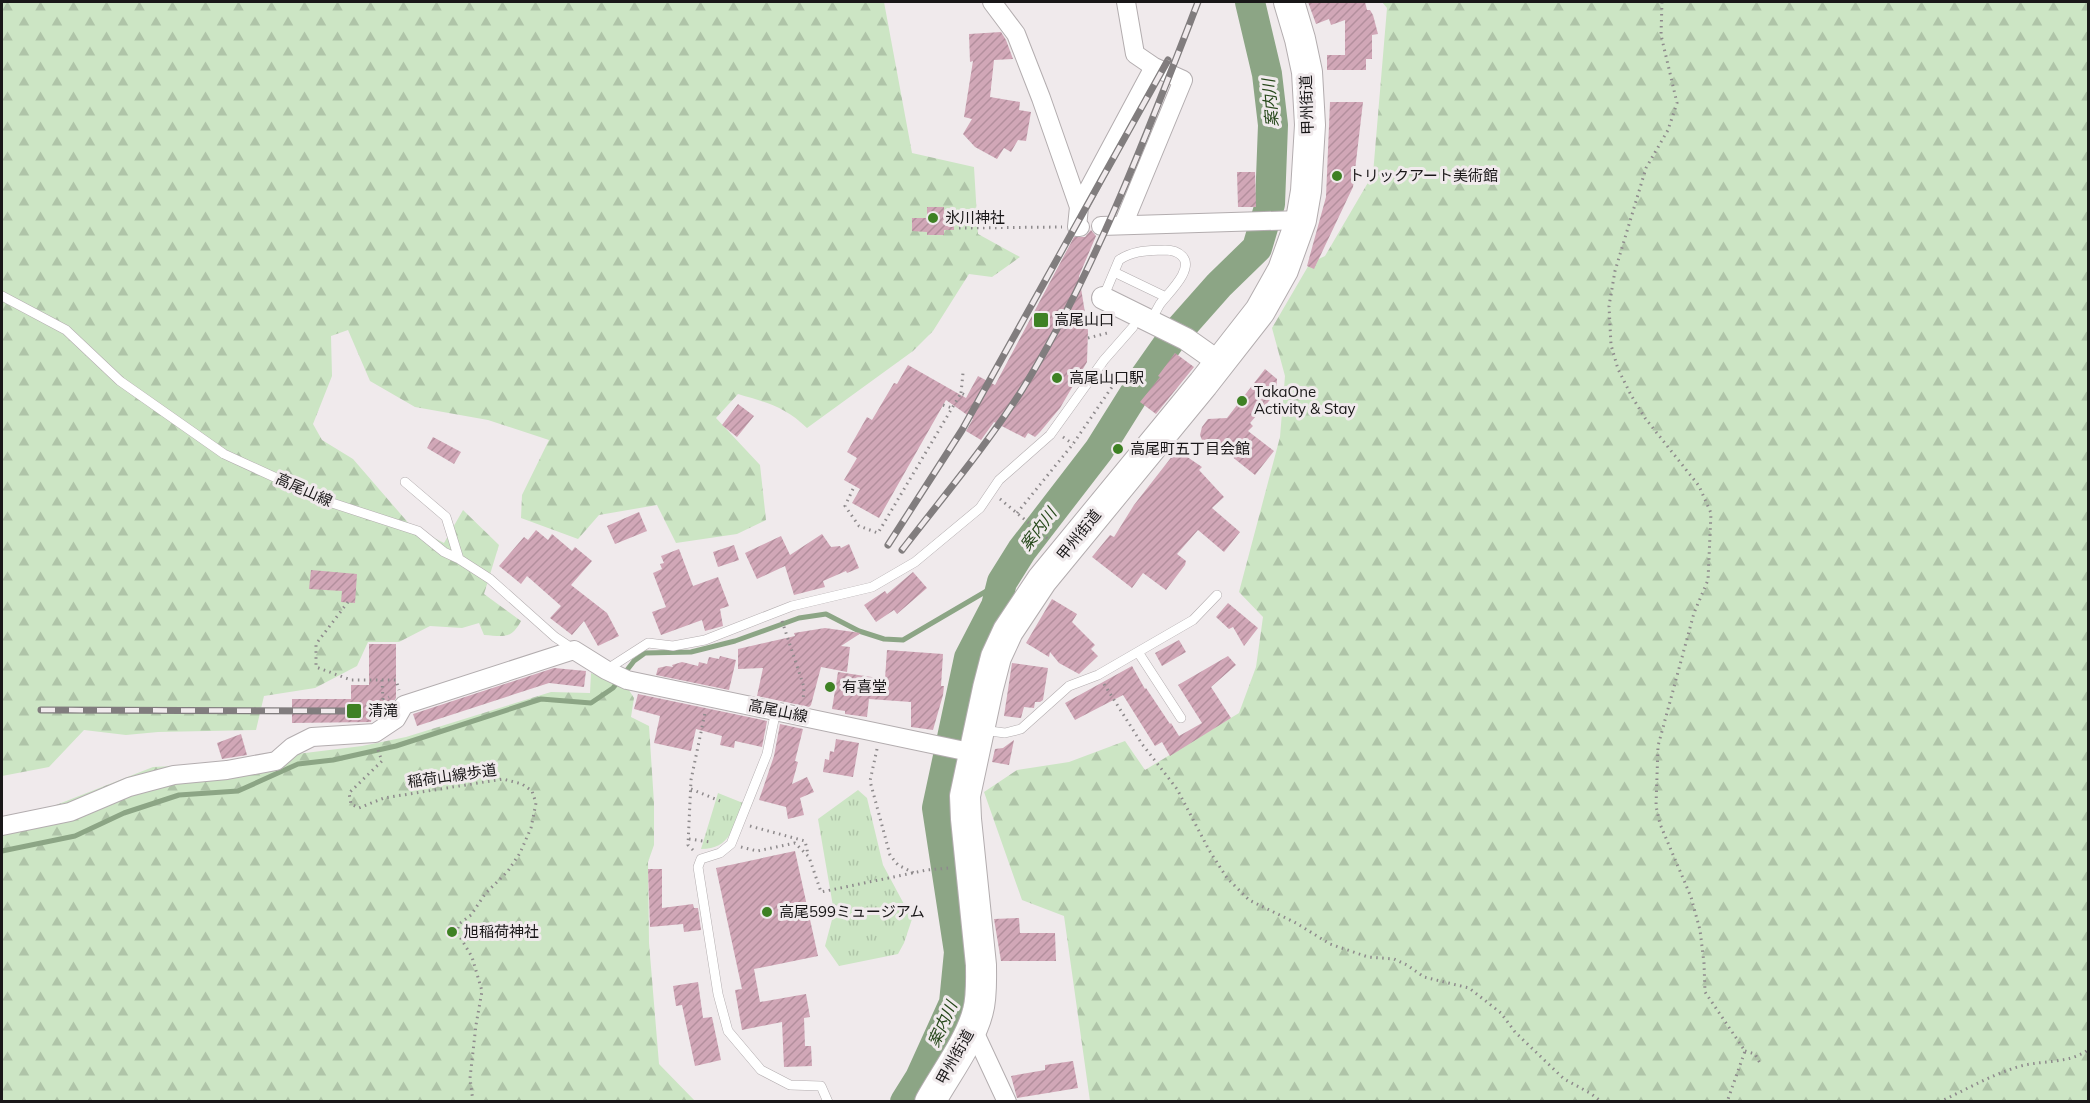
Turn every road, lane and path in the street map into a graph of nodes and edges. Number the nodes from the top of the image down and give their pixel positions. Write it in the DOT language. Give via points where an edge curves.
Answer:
graph roads {
  1 [pos="992,2"];
  2 [pos="1126,2"];
  3 [pos="1289,2"];
  4 [pos="1662,2"];
  5 [pos="1154,67"];
  6 [pos="1079,207"];
  7 [pos="1293,220"];
  8 [pos="1123,225"];
  9 [pos="1101,226"];
  10 [pos="1078,227"];
  11 [pos="959,228"];
  12 [pos="1114,272"];
  13 [pos="2,297"];
  14 [pos="1166,297"];
  15 [pos="1103,298"];
  16 [pos="1147,324"];
  17 [pos="1220,363"];
  18 [pos="1096,371"];
  19 [pos="963,373"];
  20 [pos="961,393"];
  21 [pos="967,396"];
  22 [pos="943,405"];
  23 [pos="952,408"];
  24 [pos="405,482"];
  25 [pos="853,489"];
  26 [pos="992,492"];
  27 [pos="1017,513"];
  28 [pos="1049,540"];
  29 [pos="459,559"];
  30 [pos="1217,595"];
  31 [pos="348,602"];
  32 [pos="780,616"];
  33 [pos="574,650"];
  34 [pos="1138,652"];
  35 [pos="615,674"];
  36 [pos="1098,675"];
  37 [pos="382,680"];
  38 [pos="396,680"];
  39 [pos="396,693"];
  40 [pos="709,696"];
  41 [pos="383,700"];
  42 [pos="348,705"];
  43 [pos="776,710"];
  44 [pos="802,716"];
  45 [pos="1181,718"];
  46 [pos="880,733"];
  47 [pos="969,746"];
  48 [pos="378,752"];
  49 [pos="691,789"];
  50 [pos="720,801"];
  51 [pos="739,824"];
  52 [pos="2,826"];
  53 [pos="689,839"];
  54 [pos="710,842"];
  55 [pos="731,844"];
  56 [pos="808,856"];
  57 [pos="700,859"];
  58 [pos="957,867"];
  59 [pos="914,873"];
  60 [pos="972,1027"];
  61 [pos="2088,1050"];
  62 [pos="1745,1051"];
  63 [pos="1760,1063"];
  64 [pos="473,1101"];
  65 [pos="828,1101"];
  66 [pos="930,1101"];
  67 [pos="1007,1101"];
  68 [pos="1602,1101"];
  69 [pos="1727,1101"];
  70 [pos="1939,1101"];
  1 -- 6 [label="street" via="1016,34"];
  2 -- 5 [label="street" via="1135,54"];
  3 -- 7 [label="highway, 甲州街道" via="1307,82 1309,136 1306,191"];
  4 -- 62 [label="path" via="1660,35 1677,103 1668,130 1646,168 1615,271 1609,306 1611,345 1631,395 1699,486 1711,513 1708,580 1694,613 1658,746 1656,806 1700,930 1705,992"];
  5 -- 6 [label="street"];
  5 -- 8 [label="street" via="1183,80"];
  6 -- 10 [label="street"];
  7 -- 8 [label="street"];
  7 -- 17 [label="highway, 甲州街道" via="1274,289"];
  8 -- 9 [label="street"];
  10 -- 11 [label="path"];
  12 -- 14 [label="lane"];
  12 -- 14 [label="lane" via="1119,260 1127,255 1173,250 1181,254 1186,267"];
  12 -- 15 [label="lane"];
  13 -- 29 [label="lane, 高尾山線" via="66,330 120,381 224,454 329,502 418,531"];
  14 -- 16 [label="lane"];
  15 -- 16 [label="street"];
  16 -- 17 [label="street" via="1186,339"];
  16 -- 18 [label="lane"];
  17 -- 47 [label="highway, 甲州街道" via="1042,580 1008,631 996,657"];
  18 -- 26 [label="lane" via="1050,435 999,480"];
  18 -- 27 [label="path" via="1116,381 1073,444"];
  19 -- 20 [label="path"];
  20 -- 21 [label="path"];
  20 -- 23 [label="path"];
  22 -- 23 [label="path"];
  23 -- 25 [label="path" via="878,533 859,526 845,506"];
  24 -- 29 [label="lane" via="446,517"];
  26 -- 27 [label="path"];
  26 -- 35 [label="lane" via="980,508 915,561 872,587 792,606 705,640 673,646 648,643"];
  27 -- 28 [label="path"];
  29 -- 33 [label="lane, 高尾山線" via="490,579"];
  30 -- 34 [label="lane" via="1193,620"];
  31 -- 37 [label="path" via="316,644 316,667 351,680"];
  32 -- 44 [label="path" via="804,687"];
  33 -- 35 [label="street, 高尾山線"];
  33 -- 52 [label="street" via="404,705 396,719 375,733 312,737 276,761 174,775 129,787 70,812"];
  34 -- 36 [label="lane"];
  34 -- 45 [label="lane"];
  35 -- 40 [label="street, 高尾山線"];
  36 -- 47 [label="lane" via="1070,686 1021,729"];
  36 -- 68 [label="path" via="1142,744 1178,789 1227,878 1249,900 1330,944 1368,957 1394,959 1425,977 1468,988 1501,1013 1564,1079"];
  37 -- 38 [label="path"];
  37 -- 41 [label="path"];
  39 -- 41 [label="path"];
  40 -- 43 [label="street, 高尾山線"];
  40 -- 49 [label="path"];
  41 -- 42 [label="path"];
  43 -- 44 [label="street, 高尾山線"];
  43 -- 51 [label="lane" via="767,754"];
  44 -- 46 [label="street, 高尾山線"];
  46 -- 47 [label="street, 高尾山線"];
  46 -- 59 [label="path" via="870,781 890,855 898,865"];
  47 -- 60 [label="highway, 甲州街道" via="966,819 981,965 980,999"];
  48 -- 64 [label="path, 稲荷山線歩道" via="382,761 350,792 351,804 359,808 384,798 503,779 532,790 536,802 531,828 520,853 471,915 459,924 457,932 472,957 482,991 470,1078"];
  49 -- 50 [label="path"];
  49 -- 53 [label="path"];
  51 -- 55 [label="lane"];
  51 -- 56 [label="path" via="805,841"];
  53 -- 54 [label="path"];
  53 -- 57 [label="path" via="688,844"];
  55 -- 56 [label="path" via="757,851 795,843"];
  55 -- 57 [label="lane" via="720,853"];
  56 -- 59 [label="path" via="821,892"];
  57 -- 65 [label="lane" via="698,867 718,994 728,1031 761,1070 790,1085 821,1086"];
  58 -- 59 [label="path"];
  60 -- 66 [label="highway, 甲州街道"];
  60 -- 67 [label="street"];
  61 -- 70 [label="path" via="2062,1061 2024,1065"];
  62 -- 63 [label="path" via="1755,1054"];
  62 -- 69 [label="path"];
}
